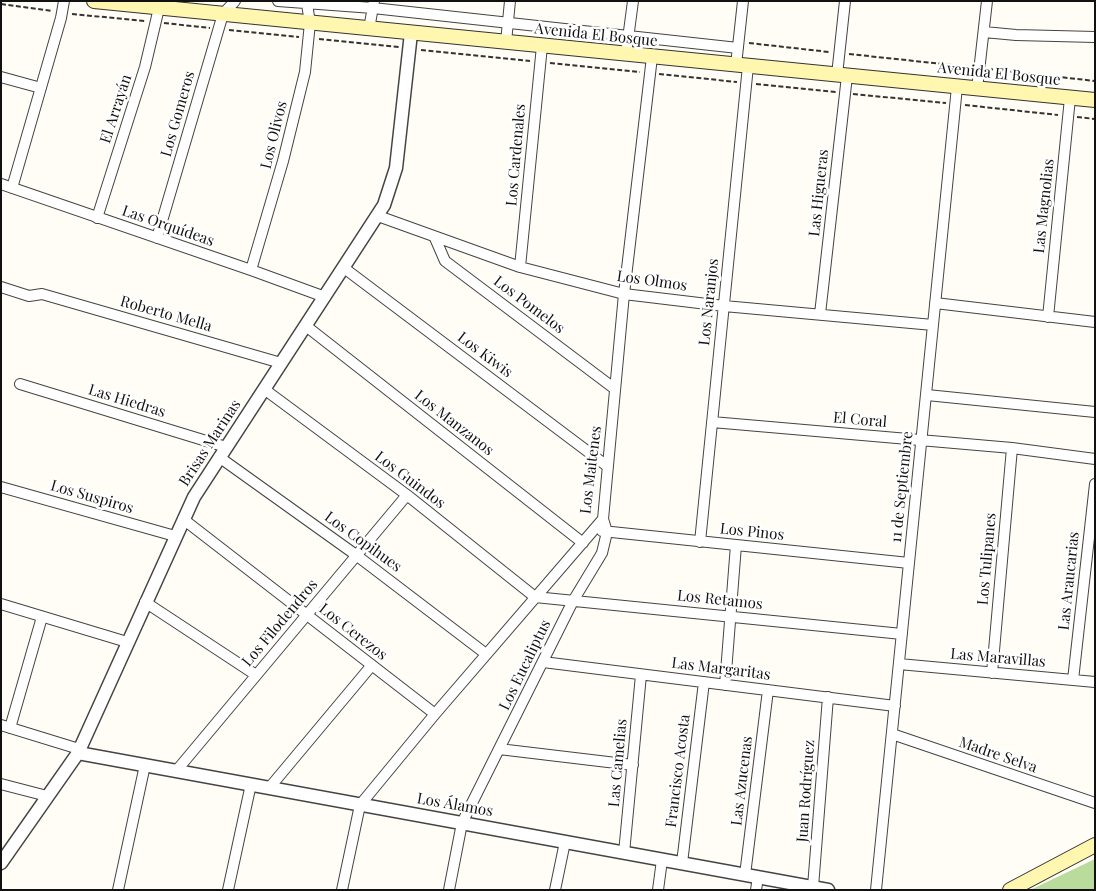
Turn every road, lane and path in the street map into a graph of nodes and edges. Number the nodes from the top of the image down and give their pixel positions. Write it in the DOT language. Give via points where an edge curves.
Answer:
graph roads {
  1 [pos="64,1"];
  2 [pos="94,1"];
  3 [pos="235,1"];
  4 [pos="278,1"];
  5 [pos="510,1"];
  6 [pos="633,1"];
  7 [pos="743,1"];
  8 [pos="845,1"];
  9 [pos="987,1"];
  10 [pos="132,3"];
  11 [pos="307,4"];
  12 [pos="373,5"];
  13 [pos="159,8"];
  14 [pos="223,14"];
  15 [pos="310,23"];
  16 [pos="508,24"];
  17 [pos="369,28"];
  18 [pos="984,32"];
  19 [pos="411,33"];
  20 [pos="628,36"];
  21 [pos="1095,37"];
  22 [pos="506,42"];
  23 [pos="542,46"];
  24 [pos="738,48"];
  25 [pos="626,54"];
  26 [pos="652,56"];
  27 [pos="742,66"];
  28 [pos="842,75"];
  29 [pos="1,77"];
  30 [pos="958,87"];
  31 [pos="41,88"];
  32 [pos="977,89"];
  33 [pos="1070,98"];
  34 [pos="1095,100"];
  35 [pos="1,184"];
  36 [pos="12,188"];
  37 [pos="378,216"];
  38 [pos="97,218"];
  39 [pos="157,238"];
  40 [pos="435,238"];
  41 [pos="520,267"];
  42 [pos="344,268"];
  43 [pos="251,270"];
  44 [pos="1,287"];
  45 [pos="624,294"];
  46 [pos="325,297"];
  47 [pos="936,304"];
  48 [pos="724,306"];
  49 [pos="820,314"];
  50 [pos="1048,317"];
  51 [pos="1095,322"];
  52 [pos="933,325"];
  53 [pos="306,326"];
  54 [pos="281,363"];
  55 [pos="20,384"];
  56 [pos="264,389"];
  57 [pos="615,389"];
  58 [pos="926,395"];
  59 [pos="1095,412"];
  60 [pos="712,422"];
  61 [pos="922,441"];
  62 [pos="1012,448"];
  63 [pos="222,452"];
  64 [pos="1095,459"];
  65 [pos="607,466"];
  66 [pos="1095,484"];
  67 [pos="1,487"];
  68 [pos="407,495"];
  69 [pos="183,519"];
  70 [pos="603,519"];
  71 [pos="592,531"];
  72 [pos="607,532"];
  73 [pos="175,536"];
  74 [pos="583,542"];
  75 [pos="700,542"];
  76 [pos="736,546"];
  77 [pos="1091,546"];
  78 [pos="356,556"];
  79 [pos="909,563"];
  80 [pos="536,597"];
  81 [pos="573,601"];
  82 [pos="145,602"];
  83 [pos="1,604"];
  84 [pos="307,615"];
  85 [pos="730,616"];
  86 [pos="42,617"];
  87 [pos="902,634"];
  88 [pos="127,642"];
  89 [pos="486,654"];
  90 [pos="543,662"];
  91 [pos="899,664"];
  92 [pos="372,665"];
  93 [pos="992,673"];
  94 [pos="256,675"];
  95 [pos="641,675"];
  96 [pos="1073,680"];
  97 [pos="704,682"];
  98 [pos="1095,682"];
  99 [pos="725,684"];
  100 [pos="768,690"];
  101 [pos="828,698"];
  102 [pos="894,706"];
  103 [pos="435,714"];
  104 [pos="6,727"];
  105 [pos="892,734"];
  106 [pos="500,749"];
  107 [pos="79,751"];
  108 [pos="145,765"];
  109 [pos="633,765"];
  110 [pos="177,770"];
  111 [pos="1,784"];
  112 [pos="251,784"];
  113 [pos="270,788"];
  114 [pos="47,796"];
  115 [pos="1095,803"];
  116 [pos="360,805"];
  117 [pos="462,823"];
  118 [pos="564,842"];
  119 [pos="1095,845"];
  120 [pos="624,853"];
  121 [pos="662,860"];
  122 [pos="1,863"];
  123 [pos="682,863"];
  124 [pos="753,881"];
  125 [pos="807,888"];
  126 [pos="118,890"];
  127 [pos="228,890"];
  128 [pos="342,890"];
  129 [pos="449,890"];
  130 [pos="555,890"];
  131 [pos="658,890"];
  132 [pos="828,890"];
  133 [pos="876,890"];
  134 [pos="1010,890"];
  1 -- 31 [label="street"];
  2 -- 10 [label="main road, Avenida El Bosque"];
  3 -- 14 [label="street, Los Gomeros"];
  4 -- 11 [label="street, Avenida El Bosque"];
  5 -- 16 [label="street"];
  6 -- 20 [label="street"];
  7 -- 24 [label="street, Los Naranjos"];
  8 -- 28 [label="street, Las Higueras"];
  9 -- 18 [label="street"];
  10 -- 13 [label="main road, Avenida El Bosque"];
  11 -- 12 [label="street, Avenida El Bosque"];
  11 -- 15 [label="street, Los Olivos"];
  12 -- 16 [label="street, Avenida El Bosque"];
  12 -- 17 [label="street"];
  13 -- 14 [label="main road, Avenida El Bosque"];
  13 -- 38 [label="street, El Arrayán" via="145,67"];
  14 -- 15 [label="main road, Avenida El Bosque"];
  14 -- 39 [label="street, Los Gomeros"];
  15 -- 17 [label="main road, Avenida El Bosque"];
  15 -- 43 [label="street, Los Olivos" via="305,72"];
  16 -- 20 [label="street, Avenida El Bosque"];
  16 -- 22 [label="street"];
  17 -- 19 [label="main road, Avenida El Bosque"];
  18 -- 21 [label="street"];
  18 -- 32 [label="street"];
  19 -- 22 [label="main road, Avenida El Bosque"];
  19 -- 37 [label="street, Brisas Marinas" via="396,168"];
  20 -- 24 [label="street, Avenida El Bosque"];
  20 -- 25 [label="street"];
  22 -- 23 [label="main road, Avenida El Bosque"];
  23 -- 25 [label="main road, Avenida El Bosque"];
  23 -- 41 [label="street, Los Cardenales"];
  24 -- 27 [label="street, Los Naranjos"];
  25 -- 26 [label="main road, Avenida El Bosque"];
  26 -- 27 [label="main road, Avenida El Bosque"];
  26 -- 45 [label="street, Los Maitenes"];
  27 -- 28 [label="main road, Avenida El Bosque"];
  27 -- 48 [label="street, Los Naranjos"];
  28 -- 30 [label="main road, Avenida El Bosque"];
  28 -- 49 [label="street, Las Higueras"];
  29 -- 31 [label="street"];
  30 -- 32 [label="main road, Avenida El Bosque"];
  30 -- 47 [label="street, 11 de Septiembre"];
  31 -- 36 [label="street"];
  32 -- 33 [label="main road, Avenida El Bosque"];
  33 -- 34 [label="main road, Avenida El Bosque"];
  33 -- 50 [label="street, Las Magnolias"];
  35 -- 36 [label="street, Las Orquídeas"];
  36 -- 38 [label="street, Las Orquídeas"];
  37 -- 40 [label="street, Los Olmos"];
  37 -- 42 [label="street, Brisas Marinas"];
  38 -- 39 [label="street, Las Orquídeas"];
  39 -- 43 [label="street, Las Orquídeas"];
  40 -- 41 [label="street, Los Olmos"];
  40 -- 57 [label="street, Los Pomelos" via="445,261"];
  41 -- 45 [label="street, Los Olmos"];
  42 -- 46 [label="street, Brisas Marinas"];
  42 -- 65 [label="street, Los Kiwis"];
  43 -- 46 [label="street, Las Orquídeas"];
  44 -- 54 [label="street, Roberto Mella" via="30,296 42,294"];
  45 -- 48 [label="street, Los Olmos"];
  45 -- 57 [label="street, Los Maitenes"];
  46 -- 53 [label="street, Brisas Marinas"];
  47 -- 50 [label="street"];
  47 -- 52 [label="street, 11 de Septiembre"];
  48 -- 49 [label="street, Los Olmos"];
  48 -- 60 [label="street, Los Naranjos"];
  49 -- 52 [label="street, Los Olmos"];
  50 -- 51 [label="street"];
  52 -- 58 [label="street, 11 de Septiembre"];
  53 -- 54 [label="street, Brisas Marinas"];
  53 -- 74 [label="street, Los Manzanos"];
  54 -- 56 [label="street, Brisas Marinas"];
  55 -- 63 [label="street, Las Hiedras"];
  56 -- 63 [label="street, Brisas Marinas"];
  56 -- 68 [label="street, Los Guindos"];
  57 -- 65 [label="street, Los Maitenes"];
  58 -- 59 [label="street"];
  58 -- 61 [label="street, 11 de Septiembre"];
  60 -- 61 [label="street, El Coral"];
  60 -- 75 [label="street, Los Naranjos"];
  61 -- 62 [label="street, El Coral"];
  61 -- 79 [label="street, 11 de Septiembre"];
  62 -- 64 [label="street, El Coral"];
  62 -- 93 [label="street, Los Tulipanes"];
  63 -- 69 [label="street, Brisas Marinas"];
  63 -- 78 [label="street, Los Copihues"];
  65 -- 70 [label="street, Los Maitenes"];
  66 -- 77 [label="street, Las Araucarias"];
  67 -- 73 [label="street, Los Suspiros"];
  68 -- 78 [label="street, Los Filodendros"];
  68 -- 80 [label="street, Los Guindos"];
  69 -- 73 [label="street, Brisas Marinas"];
  69 -- 84 [label="street, Los Cerezos"];
  70 -- 71 [label="street, Los Maitenes"];
  70 -- 72 [label="street"];
  71 -- 72 [label="street, Los Pinos"];
  71 -- 74 [label="street, Los Maitenes"];
  72 -- 75 [label="street, Los Pinos"];
  72 -- 81 [label="street, Los Eucaliptus" via="602,553"];
  73 -- 82 [label="street, Brisas Marinas"];
  74 -- 80 [label="street, Los Maitenes"];
  75 -- 76 [label="street, Los Pinos"];
  76 -- 79 [label="street, Los Pinos"];
  76 -- 85 [label="street"];
  77 -- 96 [label="street, Las Araucarias"];
  78 -- 84 [label="street, Los Filodendros"];
  78 -- 89 [label="street, Los Copihues"];
  79 -- 87 [label="street, 11 de Septiembre"];
  80 -- 81 [label="street, Los Retamos"];
  80 -- 89 [label="street, Los Maitenes"];
  81 -- 85 [label="street, Los Retamos"];
  81 -- 90 [label="street, Los Eucaliptus"];
  82 -- 88 [label="street, Brisas Marinas"];
  82 -- 94 [label="street"];
  83 -- 86 [label="street"];
  84 -- 92 [label="street, Los Cerezos"];
  84 -- 94 [label="street, Los Filodendros"];
  85 -- 87 [label="street, Los Retamos"];
  85 -- 99 [label="street"];
  86 -- 88 [label="street"];
  86 -- 104 [label="street"];
  87 -- 91 [label="street, 11 de Septiembre"];
  88 -- 107 [label="street, Brisas Marinas"];
  89 -- 103 [label="street, Los Maitenes"];
  90 -- 95 [label="street, Las Margaritas"];
  90 -- 106 [label="street, Los Eucaliptus"];
  91 -- 93 [label="street, Las Maravillas"];
  91 -- 102 [label="street, 11 de Septiembre"];
  92 -- 103 [label="street, Los Cerezos"];
  92 -- 113 [label="street"];
  93 -- 96 [label="street, Las Maravillas"];
  94 -- 110 [label="street, Los Filodendros"];
  95 -- 97 [label="street, Las Margaritas"];
  95 -- 109 [label="street, Las Camelias"];
  96 -- 98 [label="street, Las Maravillas"];
  97 -- 99 [label="street, Las Margaritas"];
  97 -- 123 [label="street, Francisco Acosta"];
  99 -- 100 [label="street, Las Margaritas"];
  100 -- 101 [label="street, Las Margaritas"];
  100 -- 124 [label="street, Las Azucenas"];
  101 -- 102 [label="street, Las Margaritas"];
  101 -- 125 [label="street, Juan Rodríguez"];
  102 -- 105 [label="street, 11 de Septiembre"];
  103 -- 116 [label="street, Los Maitenes"];
  104 -- 107 [label="street"];
  105 -- 115 [label="street, Madre Selva"];
  105 -- 133 [label="street, 11 de Septiembre"];
  106 -- 109 [label="street"];
  106 -- 117 [label="street, Los Eucaliptus"];
  107 -- 108 [label="street, Los Álamos"];
  107 -- 114 [label="street, Brisas Marinas"];
  108 -- 110 [label="street, Los Álamos"];
  108 -- 126 [label="street"];
  109 -- 120 [label="street, Las Camelias"];
  110 -- 112 [label="street, Los Álamos"];
  111 -- 114 [label="street"];
  112 -- 113 [label="street, Los Álamos"];
  112 -- 127 [label="street"];
  113 -- 116 [label="street, Los Álamos"];
  114 -- 122 [label="street, Brisas Marinas"];
  116 -- 117 [label="street, Los Álamos"];
  116 -- 128 [label="street, Los Maitenes"];
  117 -- 118 [label="street, Los Álamos"];
  117 -- 129 [label="street, Los Eucaliptus"];
  118 -- 120 [label="street, Los Álamos"];
  118 -- 130 [label="street"];
  119 -- 134 [label="main road"];
  120 -- 121 [label="street, Los Álamos"];
  121 -- 123 [label="street, Los Álamos"];
  121 -- 131 [label="street"];
  123 -- 124 [label="street, Los Álamos"];
  124 -- 125 [label="street, Los Álamos"];
  125 -- 132 [label="street, Los Álamos"];
}
